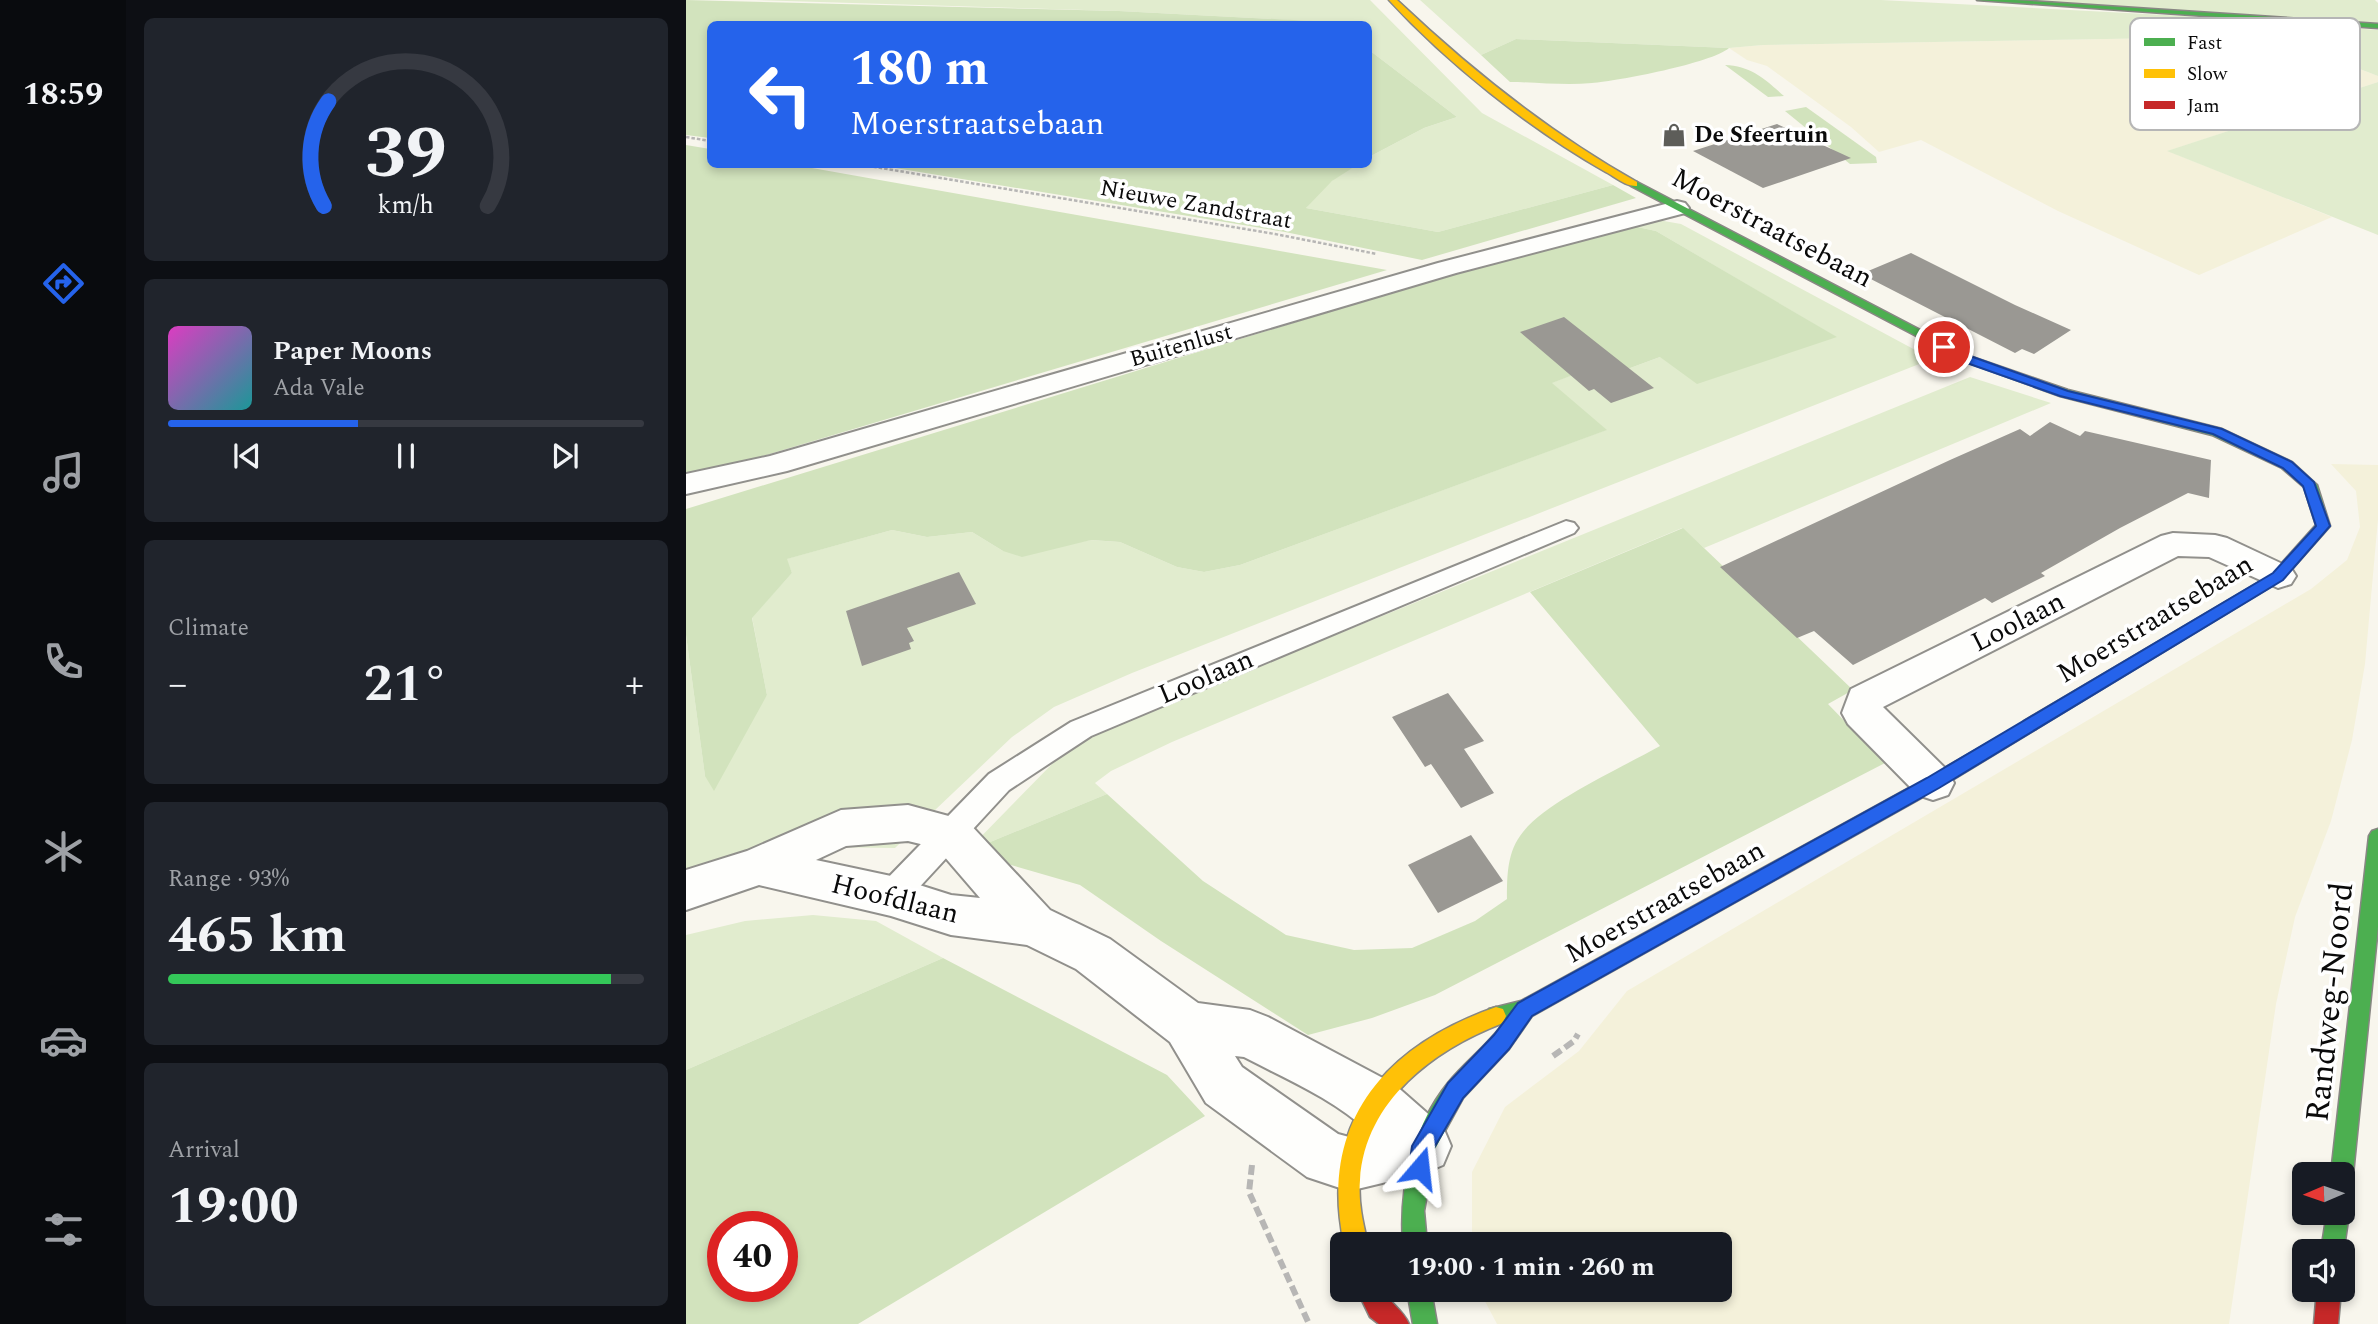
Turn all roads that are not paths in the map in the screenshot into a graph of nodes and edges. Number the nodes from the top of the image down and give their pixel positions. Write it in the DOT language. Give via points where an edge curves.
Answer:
graph roads {
  1 [pos="1393,0"];
  2 [pos="1981,0"];
  3 [pos="2256,18"];
  4 [pos="2360,25"];
  5 [pos="2378,26"];
  6 [pos="1676,208"];
  7 [pos="686,484"];
  8 [pos="1566,528"];
  9 [pos="2278,576"];
  10 [pos="1933,783"];
  11 [pos="951,834"];
  12 [pos="2378,836"];
  13 [pos="759,866"];
  14 [pos="686,890"];
  15 [pos="891,896"];
  16 [pos="1033,925"];
  17 [pos="1525,1009"];
  18 [pos="1188,1025"];
  19 [pos="1375,1102"];
  20 [pos="1424,1146"];
  21 [pos="2343,1162"];
  22 [pos="1349,1164"];
  23 [pos="1353,1232"];
  24 [pos="1414,1232"];
  25 [pos="1376,1302"];
  26 [pos="1421,1302"];
  27 [pos="2328,1302"];
  28 [pos="1397,1324"];
  29 [pos="1425,1324"];
  30 [pos="2326,1324"];
  1 -- 6 [label="main road, Moerstraatsebaan" via="1536,127"];
  2 -- 3 [label="main road"];
  4 -- 5 [label="main road"];
  6 -- 7 [label="street, Buitenlust" via="1447,268 776,464"];
  6 -- 9 [label="main road, Moerstraatsebaan" via="1968,359 2064,394 2217,432 2287,465 2310,485 2323,526"];
  8 -- 11 [label="lane, Loolaan" via="1081,729 999,782"];
  9 -- 10 [label="main road, Moerstraatsebaan"];
  9 -- 10 [label="street, Loolaan" via="2215,545 2172,544 1865,699 1861,713"];
  10 -- 17 [label="main road, Moerstraatsebaan"];
  11 -- 13 [label="street, Hoofdlaan" via="908,823 841,828"];
  11 -- 15 [label="lane, Loolaan"];
  11 -- 16 [label="street, Hoofdlaan"];
  12 -- 21 [label="main road, Randweg-Noord"];
  13 -- 14 [label="street, Hoofdlaan"];
  13 -- 15 [label="street, Hoofdlaan"];
  15 -- 16 [label="street, Hoofdlaan" via="951,915"];
  16 -- 18 [label="street, Hoofdlaan" via="1093,954"];
  17 -- 19 [label="main road, Moerstraatsebaan" via="1480,1020 1443,1037 1410,1063"];
  17 -- 20 [label="main road, Moerstraatsebaan" via="1502,1042 1455,1091"];
  18 -- 19 [label="street, Hoofdlaan" via="1250,1034"];
  18 -- 22 [label="street, Hoofdlaan" via="1224,1085 1326,1158"];
  19 -- 20 [label="street, Hoofdlaan"];
  19 -- 22 [label="main road, Moerstraatsebaan" via="1359,1130"];
  20 -- 22 [label="street"];
  20 -- 24 [label="main road, Moerstraatsebaan" via="1413,1211"];
  22 -- 23 [label="main road, Moerstraatsebaan"];
  25 -- 28 [label="main road"];
  26 -- 29 [label="main road"];
  27 -- 30 [label="main road"];
}
